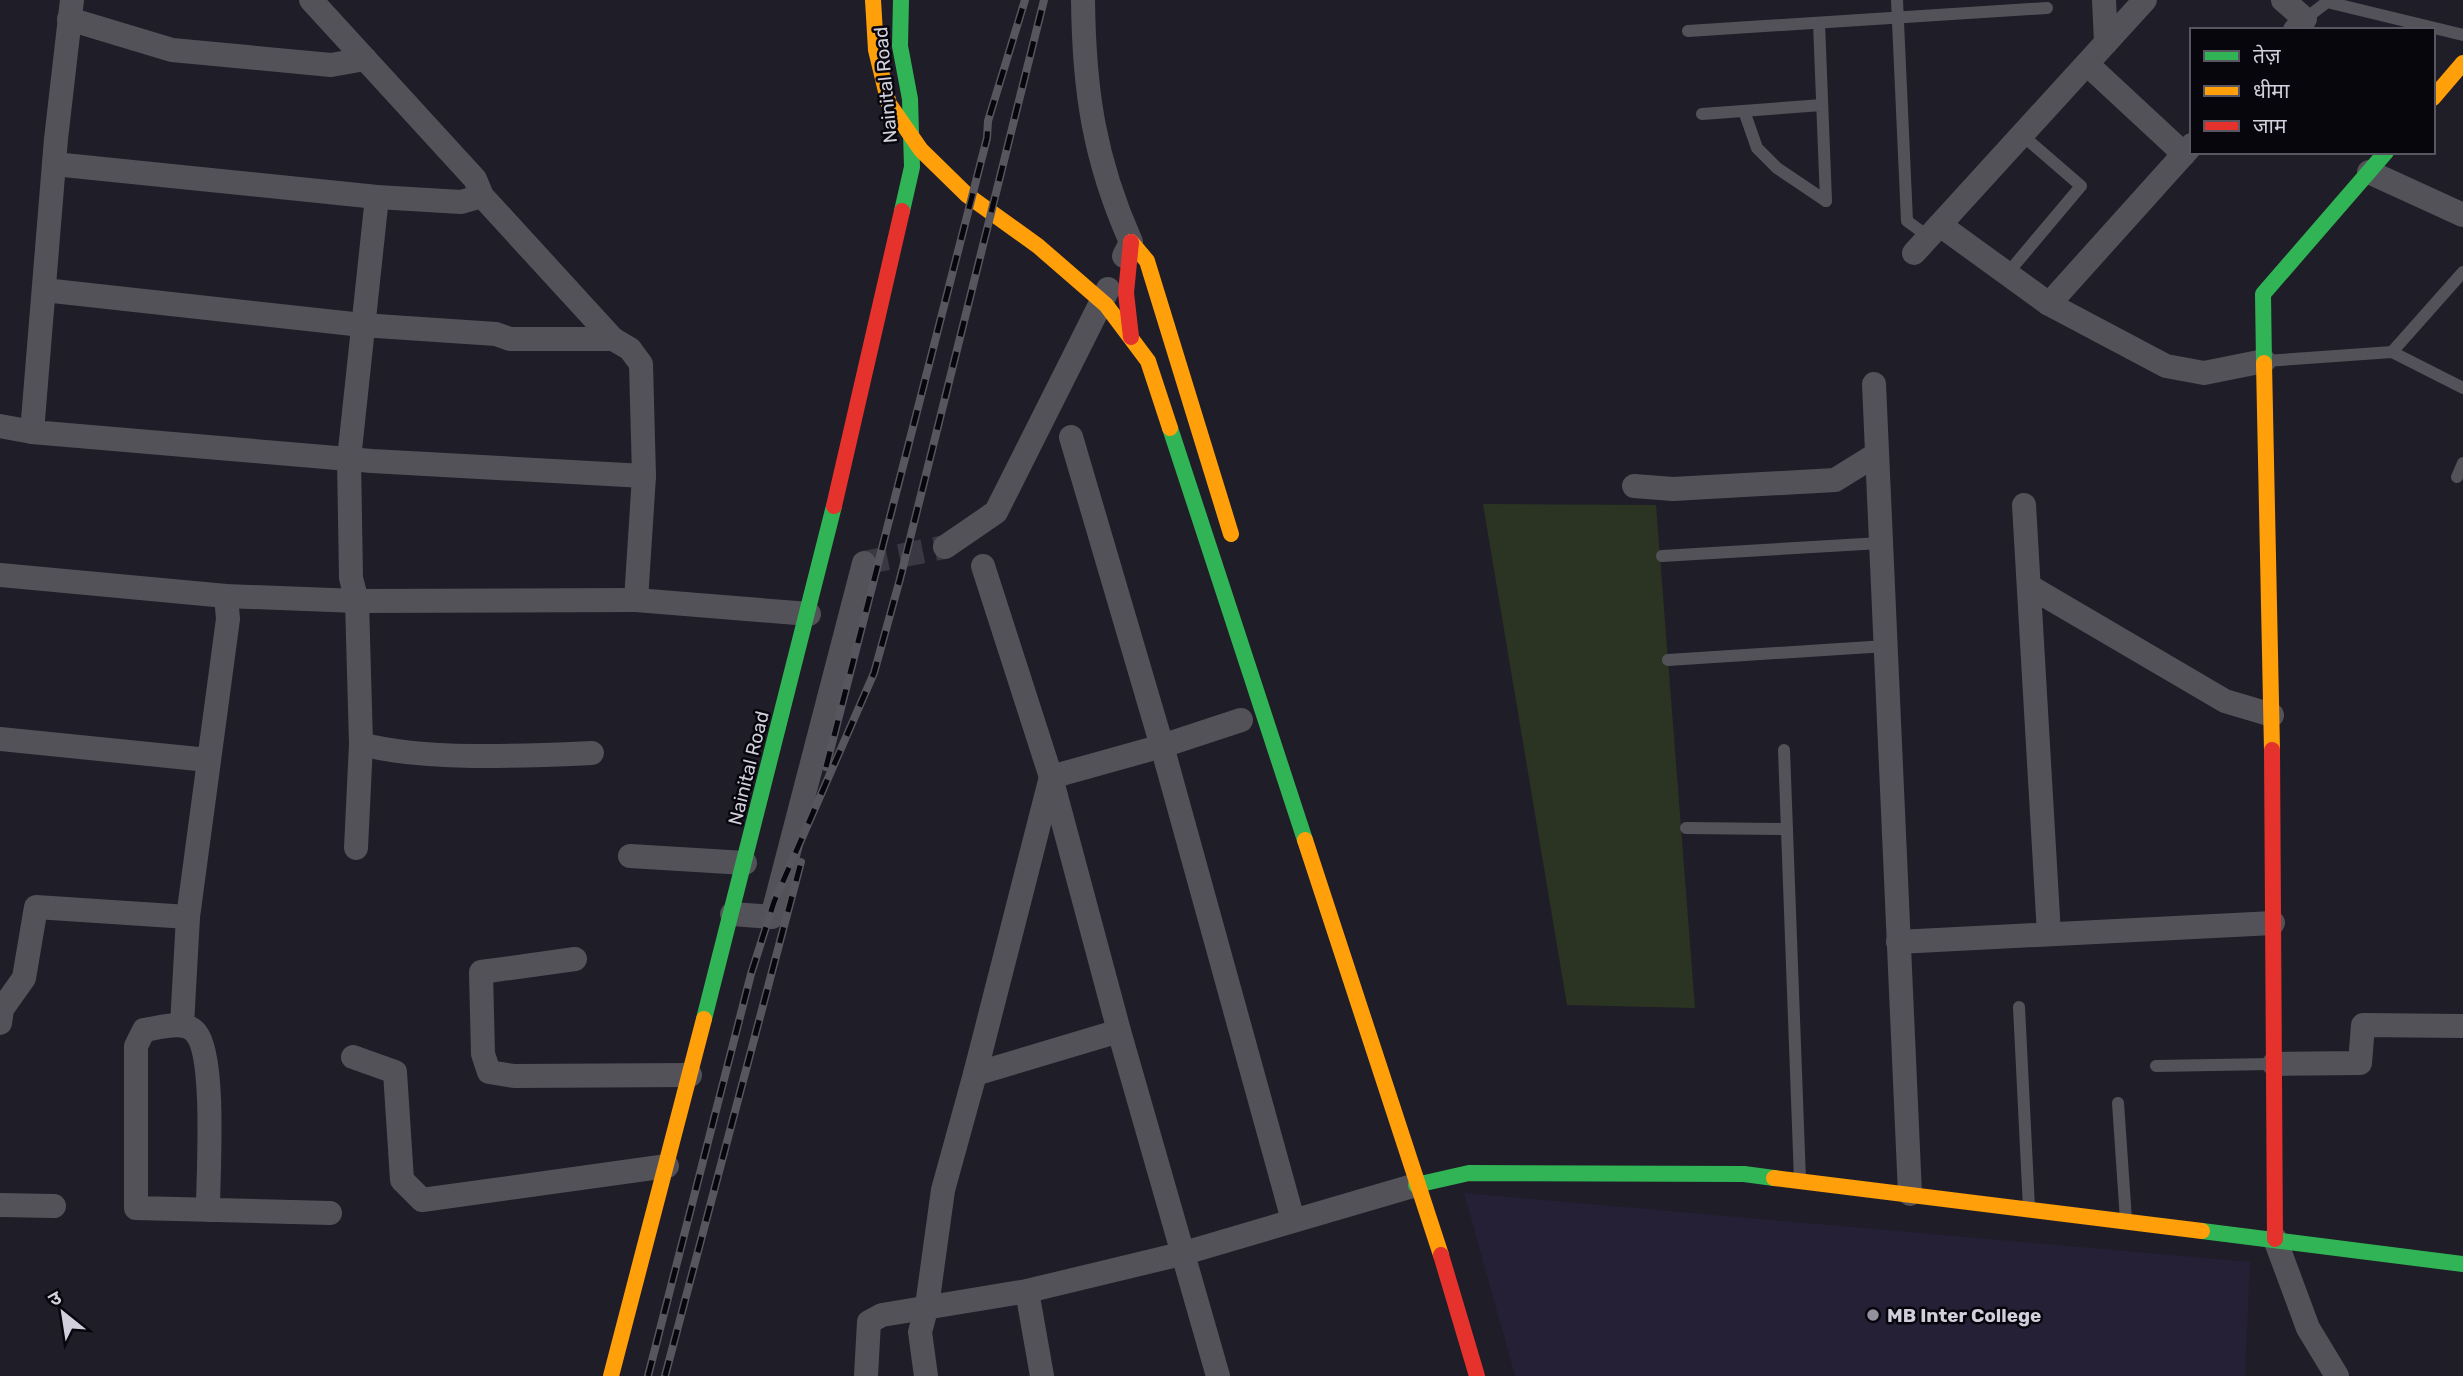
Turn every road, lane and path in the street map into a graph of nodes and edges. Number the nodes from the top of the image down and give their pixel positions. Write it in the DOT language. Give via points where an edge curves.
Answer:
graph roads {
  1 [pos="311,0"];
  2 [pos="873,0"];
  3 [pos="901,0"];
  4 [pos="1083,0"];
  5 [pos="1897,0"];
  6 [pos="2104,0"];
  7 [pos="2145,0"];
  8 [pos="2283,0"];
  9 [pos="2047,8"];
  10 [pos="71,9"];
  11 [pos="1898,18"];
  12 [pos="1819,23"];
  13 [pos="2300,24"];
  14 [pos="2434,28"];
  15 [pos="2435,28"];
  16 [pos="1688,31"];
  17 [pos="2463,35"];
  18 [pos="2106,43"];
  19 [pos="365,59"];
  20 [pos="2463,63"];
  21 [pos="2087,64"];
  22 [pos="866,81"];
  23 [pos="2435,95"];
  24 [pos="910,99"];
  25 [pos="878,105"];
  26 [pos="1822,105"];
  27 [pos="1744,111"];
  28 [pos="1702,114"];
  29 [pos="2022,135"];
  30 [pos="2188,149"];
  31 [pos="2384,154"];
  32 [pos="54,164"];
  33 [pos="912,167"];
  34 [pos="2369,172"];
  35 [pos="482,196"];
  36 [pos="377,197"];
  37 [pos="2463,215"];
  38 [pos="1928,238"];
  39 [pos="1131,242"];
  40 [pos="2463,272"];
  41 [pos="2007,274"];
  42 [pos="44,290"];
  43 [pos="2049,304"];
  44 [pos="362,325"];
  45 [pos="613,339"];
  46 [pos="2392,352"];
  47 [pos="2264,361"];
  48 [pos="1874,384"];
  49 [pos="2463,388"];
  50 [pos="1150,421"];
  51 [pos="0,426"];
  52 [pos="32,432"];
  53 [pos="1072,438"];
  54 [pos="1877,454"];
  55 [pos="349,459"];
  56 [pos="2463,463"];
  57 [pos="643,476"];
  58 [pos="2457,477"];
  59 [pos="1634,485"];
  60 [pos="2024,505"];
  61 [pos="1881,543"];
  62 [pos="1234,545"];
  63 [pos="945,547"];
  64 [pos="1662,556"];
  65 [pos="864,563"];
  66 [pos="983,566"];
  67 [pos="0,575"];
  68 [pos="2029,586"];
  69 [pos="226,596"];
  70 [pos="636,600"];
  71 [pos="356,601"];
  72 [pos="809,614"];
  73 [pos="1886,646"];
  74 [pos="1668,660"];
  75 [pos="2272,715"];
  76 [pos="1241,720"];
  77 [pos="0,739"];
  78 [pos="360,744"];
  79 [pos="1162,747"];
  80 [pos="1784,750"];
  81 [pos="592,752"];
  82 [pos="208,760"];
  83 [pos="1051,777"];
  84 [pos="1686,828"];
  85 [pos="1787,829"];
  86 [pos="356,848"];
  87 [pos="630,856"];
  88 [pos="745,863"];
  89 [pos="732,914"];
  90 [pos="188,917"];
  91 [pos="2273,923"];
  92 [pos="2049,934"];
  93 [pos="1898,942"];
  94 [pos="575,959"];
  95 [pos="2019,1007"];
  96 [pos="0,1023"];
  97 [pos="182,1025"];
  98 [pos="2463,1026"];
  99 [pos="1119,1031"];
  100 [pos="353,1057"];
  101 [pos="2274,1064"];
  102 [pos="2156,1066"];
  103 [pos="975,1074"];
  104 [pos="690,1075"];
  105 [pos="1407,1097"];
  106 [pos="2118,1103"];
  107 [pos="1384,1126"];
  108 [pos="1404,1143"];
  109 [pos="667,1166"];
  110 [pos="1800,1181"];
  111 [pos="1416,1185"];
  112 [pos="1910,1194"];
  113 [pos="0,1205"];
  114 [pos="54,1206"];
  115 [pos="2029,1209"];
  116 [pos="208,1210"];
  117 [pos="330,1213"];
  118 [pos="1293,1220"];
  119 [pos="2126,1221"];
  120 [pos="2275,1239"];
  121 [pos="1181,1255"];
  122 [pos="2463,1264"];
  123 [pos="1027,1290"];
  124 [pos="927,1306"];
  125 [pos="611,1376"];
  126 [pos="866,1376"];
  127 [pos="926,1376"];
  128 [pos="1042,1376"];
  129 [pos="1218,1376"];
  130 [pos="1477,1376"];
  131 [pos="2337,1376"];
  1 -- 19 [label="street"];
  2 -- 108 [label="street" via="876,50 889,104 921,150 967,195 1038,246 1107,305 1148,361"];
  3 -- 24 [label="street, Nainital Road" via="900,46"];
  4 -- 39 [label="street" via="1088,96 1095,135 1110,193"];
  5 -- 11 [label="lane"];
  6 -- 18 [label="street"];
  7 -- 18 [label="street"];
  8 -- 13 [label="street"];
  9 -- 11 [label="lane"];
  10 -- 19 [label="street" via="172,50 331,65"];
  10 -- 32 [label="street"];
  11 -- 12 [label="lane"];
  11 -- 38 [label="lane" via="1907,221"];
  12 -- 16 [label="lane"];
  12 -- 26 [label="lane"];
  13 -- 14 [label="lane" via="2328,2"];
  15 -- 17 [label="lane"];
  18 -- 21 [label="street"];
  19 -- 35 [label="street" via="475,179"];
  20 -- 23 [label="street"];
  21 -- 29 [label="street"];
  21 -- 30 [label="street"];
  22 -- 25 [label="street, Nainital Road"];
  24 -- 25 [label="street"];
  24 -- 33 [label="street, Nainital Road"];
  25 -- 33 [label="street, Nainital Road"];
  26 -- 27 [label="lane"];
  26 -- 27 [label="lane" via="1826,201 1777,168 1757,148"];
  27 -- 28 [label="lane"];
  29 -- 38 [label="street"];
  29 -- 41 [label="lane" via="2081,186"];
  30 -- 43 [label="street"];
  31 -- 34 [label="street"];
  32 -- 36 [label="street"];
  32 -- 42 [label="street"];
  33 -- 72 [label="street, Nainital Road"];
  34 -- 37 [label="street"];
  34 -- 47 [label="street" via="2263,294"];
  35 -- 36 [label="street" via="461,202"];
  35 -- 45 [label="street"];
  36 -- 44 [label="street"];
  38 -- 41 [label="street"];
  39 -- 50 [label="street" via="1126,293 1134,369"];
  39 -- 62 [label="street" via="1147,261"];
  39 -- 63 [label="street" via="996,512"];
  40 -- 46 [label="lane"];
  41 -- 43 [label="street"];
  42 -- 44 [label="street"];
  42 -- 52 [label="street"];
  43 -- 47 [label="street" via="2166,366 2204,373"];
  44 -- 45 [label="street" via="496,334 510,339"];
  44 -- 55 [label="street"];
  45 -- 57 [label="street" via="630,349 640,364"];
  46 -- 47 [label="lane"];
  46 -- 49 [label="lane"];
  47 -- 75 [label="street"];
  48 -- 54 [label="street"];
  51 -- 52 [label="street"];
  52 -- 55 [label="street"];
  53 -- 79 [label="street"];
  54 -- 59 [label="street" via="1835,480 1673,489"];
  54 -- 61 [label="street"];
  55 -- 57 [label="street"];
  55 -- 71 [label="street" via="351,578"];
  56 -- 58 [label="lane"];
  57 -- 70 [label="street"];
  60 -- 68 [label="street"];
  61 -- 64 [label="lane"];
  61 -- 73 [label="street"];
  65 -- 89 [label="street" via="772,917"];
  66 -- 83 [label="street"];
  67 -- 69 [label="street"];
  68 -- 75 [label="street" via="2225,701"];
  68 -- 92 [label="street"];
  69 -- 71 [label="street"];
  69 -- 82 [label="street" via="228,619"];
  70 -- 71 [label="street"];
  70 -- 72 [label="street"];
  71 -- 78 [label="street"];
  72 -- 88 [label="street, Nainital Road"];
  73 -- 74 [label="lane"];
  73 -- 93 [label="street"];
  75 -- 91 [label="street"];
  76 -- 79 [label="street"];
  77 -- 82 [label="street"];
  78 -- 81 [label="street" via="387,751"];
  78 -- 86 [label="street"];
  79 -- 83 [label="street"];
  79 -- 118 [label="street"];
  80 -- 85 [label="lane"];
  82 -- 90 [label="street"];
  83 -- 99 [label="street"];
  83 -- 103 [label="street"];
  84 -- 85 [label="lane"];
  85 -- 110 [label="lane"];
  87 -- 88 [label="street"];
  88 -- 89 [label="street, Nainital Road"];
  89 -- 104 [label="street, Nainital Road"];
  90 -- 96 [label="street" via="36,908 24,978 2,1009"];
  90 -- 97 [label="street"];
  91 -- 92 [label="street"];
  91 -- 101 [label="street"];
  92 -- 93 [label="street"];
  93 -- 112 [label="street"];
  94 -- 104 [label="street" via="481,972 483,1054 489,1072 514,1076"];
  95 -- 115 [label="lane"];
  97 -- 116 [label="street" via="196,1032 208,1063"];
  97 -- 116 [label="street" via="144,1030 136,1046 135,1208"];
  98 -- 101 [label="street" via="2363,1025 2360,1063"];
  99 -- 103 [label="street"];
  99 -- 121 [label="street"];
  100 -- 109 [label="street" via="395,1072 402,1180 422,1200"];
  101 -- 102 [label="lane"];
  101 -- 120 [label="street"];
  103 -- 124 [label="street" via="943,1190"];
  104 -- 109 [label="street, Nainital Road"];
  105 -- 108 [label="street"];
  106 -- 119 [label="lane"];
  107 -- 108 [label="street"];
  108 -- 111 [label="street"];
  109 -- 125 [label="street, Nainital Road"];
  110 -- 111 [label="street" via="1744,1174 1469,1174"];
  110 -- 112 [label="street"];
  111 -- 118 [label="street"];
  111 -- 130 [label="street"];
  112 -- 115 [label="street"];
  113 -- 114 [label="street"];
  115 -- 119 [label="street"];
  116 -- 117 [label="street"];
  118 -- 121 [label="street"];
  119 -- 120 [label="street"];
  120 -- 122 [label="street"];
  120 -- 131 [label="street" via="2308,1328"];
  121 -- 123 [label="street"];
  121 -- 129 [label="street"];
  123 -- 124 [label="street"];
  123 -- 128 [label="street"];
  124 -- 126 [label="street" via="881,1315 869,1322"];
  124 -- 127 [label="street" via="919,1332"];
}
